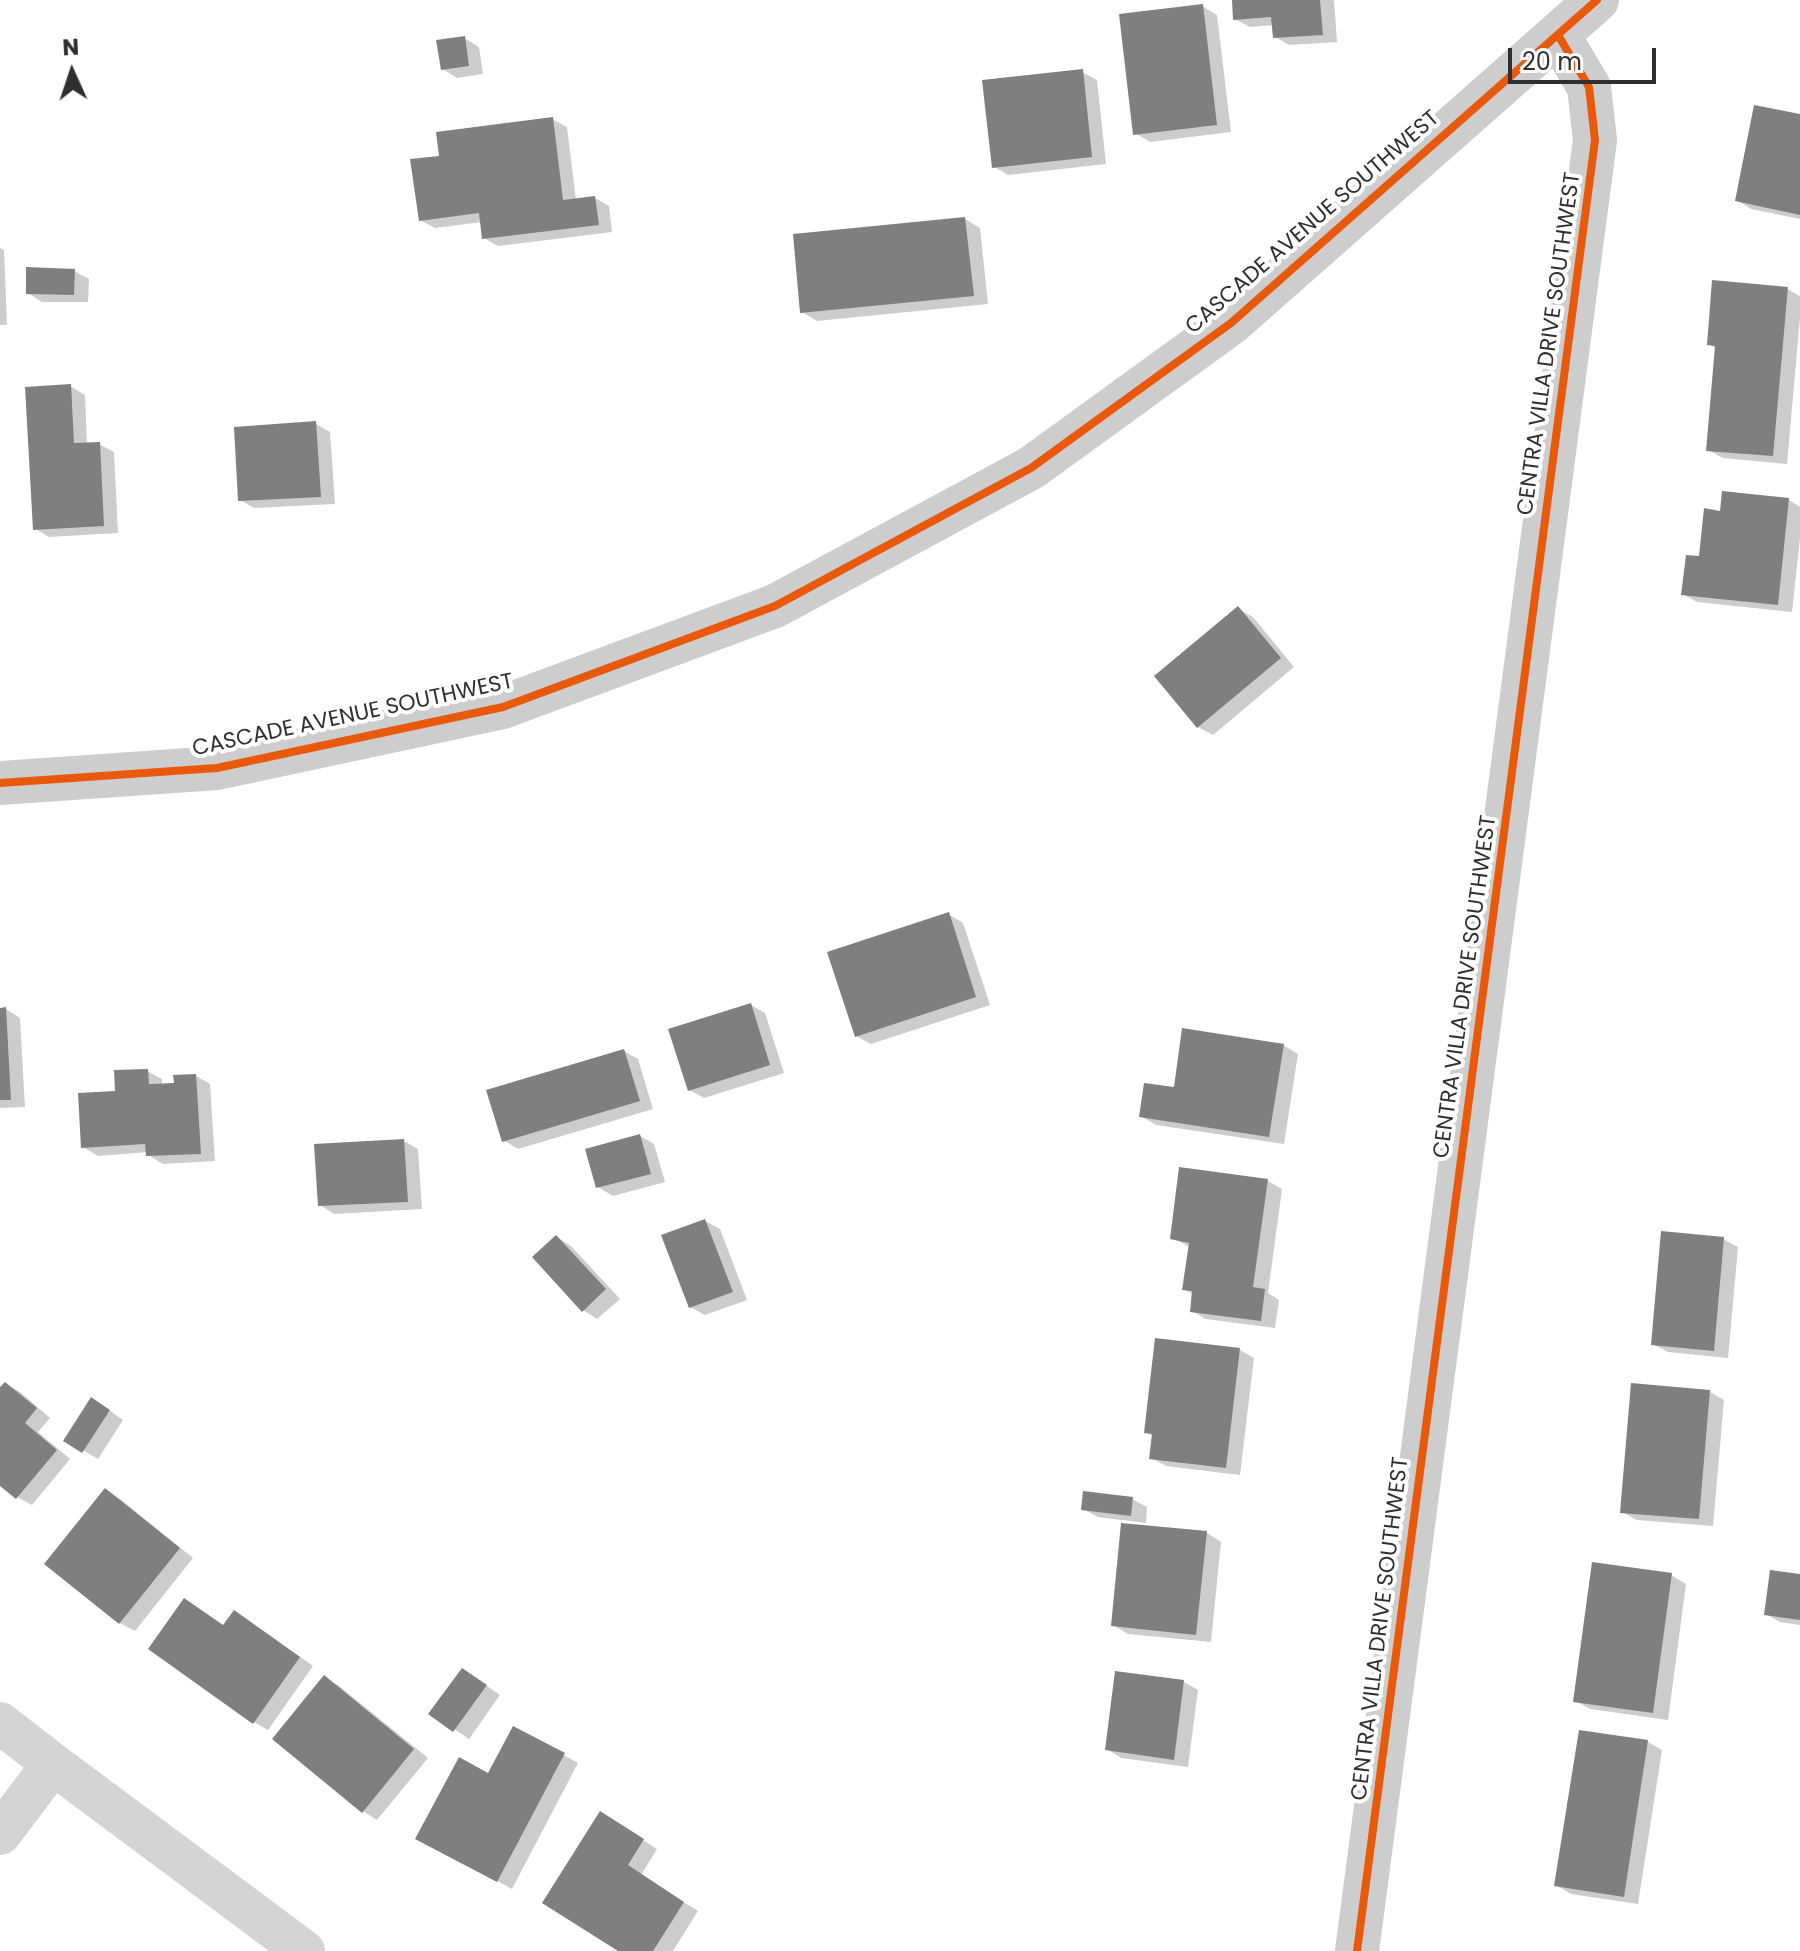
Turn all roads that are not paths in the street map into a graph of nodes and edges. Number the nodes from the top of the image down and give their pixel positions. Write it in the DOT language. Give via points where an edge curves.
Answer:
graph roads {
  1 [pos="1597,0"];
  2 [pos="1558,35"];
  3 [pos="0,783"];
  4 [pos="0,1723"];
  5 [pos="53,1764"];
  6 [pos="0,1834"];
  7 [pos="304,1951"];
  8 [pos="1357,1951"];
  1 -- 2 [label="street, CASCADE AVENUE SOUTHWEST"];
  2 -- 3 [label="street, CASCADE AVENUE SOUTHWEST" via="1231,323 1031,468 775,606 503,707 217,768"];
  2 -- 8 [label="street, CENTRA VILLA DRIVE SOUTHWEST" via="1589,87 1595,140"];
  4 -- 5 [label="street"];
  5 -- 6 [label="street"];
  5 -- 7 [label="street"];
}
